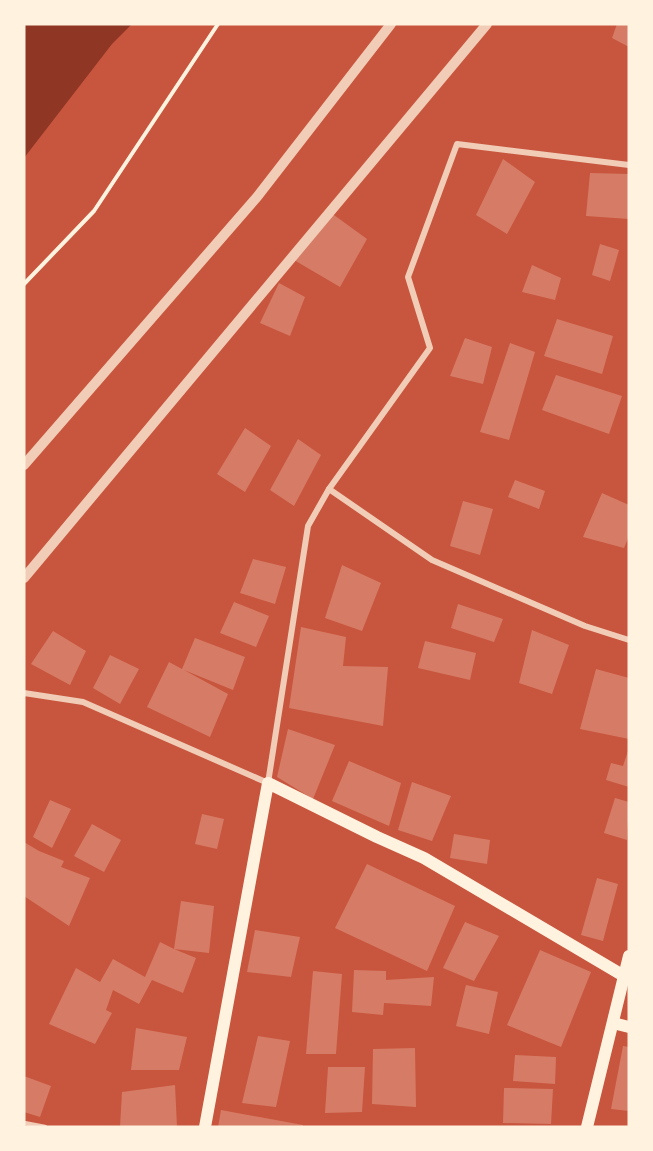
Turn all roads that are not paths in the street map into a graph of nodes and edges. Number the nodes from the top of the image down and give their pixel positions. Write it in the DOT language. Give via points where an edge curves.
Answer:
graph roads {
  1 [pos="391,24"];
  2 [pos="487,24"];
  3 [pos="629,165"];
  4 [pos="24,465"];
  5 [pos="329,489"];
  6 [pos="24,578"];
  7 [pos="629,640"];
  8 [pos="24,693"];
  9 [pos="268,783"];
  10 [pos="629,956"];
  11 [pos="624,976"];
  12 [pos="613,1023"];
  13 [pos="629,1027"];
  14 [pos="24,1124"];
  15 [pos="45,1127"];
  16 [pos="205,1127"];
  17 [pos="586,1127"];
  1 -- 4 [label="street" via="257,197"];
  2 -- 6 [label="street"];
  3 -- 5 [label="street" via="457,144 408,277 429,348"];
  5 -- 7 [label="street" via="432,560 585,626"];
  5 -- 9 [label="street" via="308,526"];
  8 -- 9 [label="street" via="83,702"];
  9 -- 11 [label="main road" via="424,858"];
  9 -- 16 [label="main road"];
  10 -- 11 [label="main road"];
  11 -- 12 [label="main road"];
  12 -- 13 [label="main road"];
  12 -- 17 [label="main road"];
  14 -- 15 [label="lane"];
}
